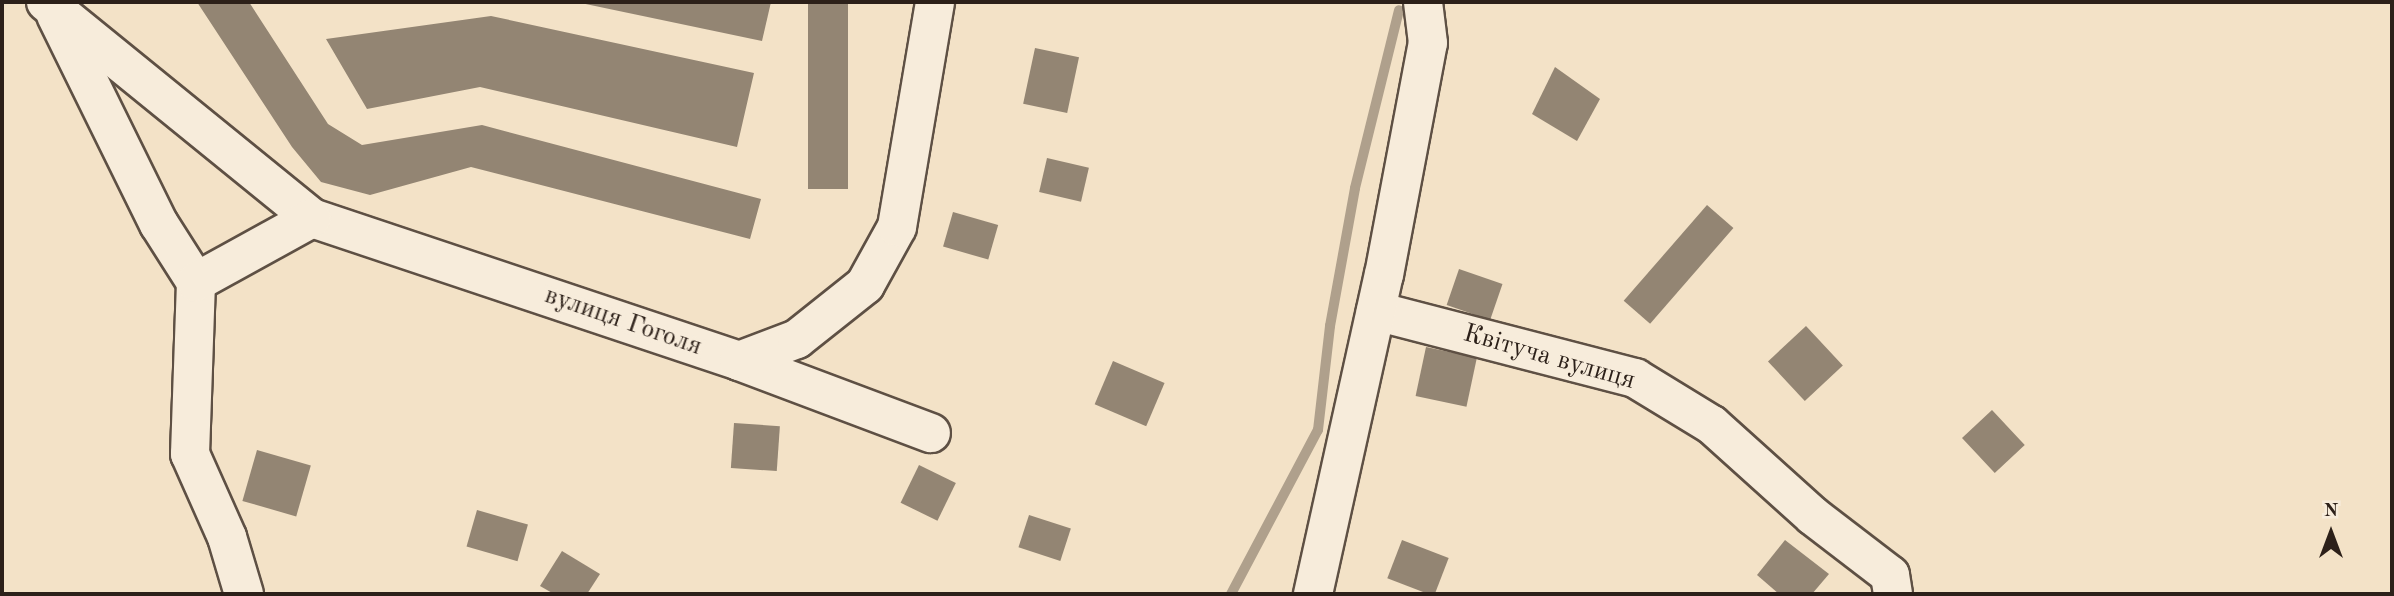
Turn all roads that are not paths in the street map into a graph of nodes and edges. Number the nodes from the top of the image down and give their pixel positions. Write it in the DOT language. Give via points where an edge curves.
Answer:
graph roads {
  1 [pos="935,2"];
  2 [pos="1423,2"];
  3 [pos="49,3"];
  4 [pos="312,218"];
  5 [pos="196,282"];
  6 [pos="1376,311"];
  7 [pos="739,361"];
  8 [pos="931,433"];
  9 [pos="244,594"];
  10 [pos="1313,594"];
  11 [pos="1893,594"];
  1 -- 7 [label="street" via="897,227 866,285 797,339"];
  2 -- 6 [label="street" via="1428,43"];
  3 -- 4 [label="street"];
  3 -- 5 [label="street" via="159,224"];
  4 -- 5 [label="street"];
  4 -- 7 [label="street, вулиця Гоголя"];
  5 -- 9 [label="street" via="190,454 228,537"];
  6 -- 10 [label="street"];
  6 -- 11 [label="street, Квітуча вулиця" via="1635,378 1712,425 1813,516 1890,575"];
  7 -- 8 [label="street, вулиця Гоголя"];
}
